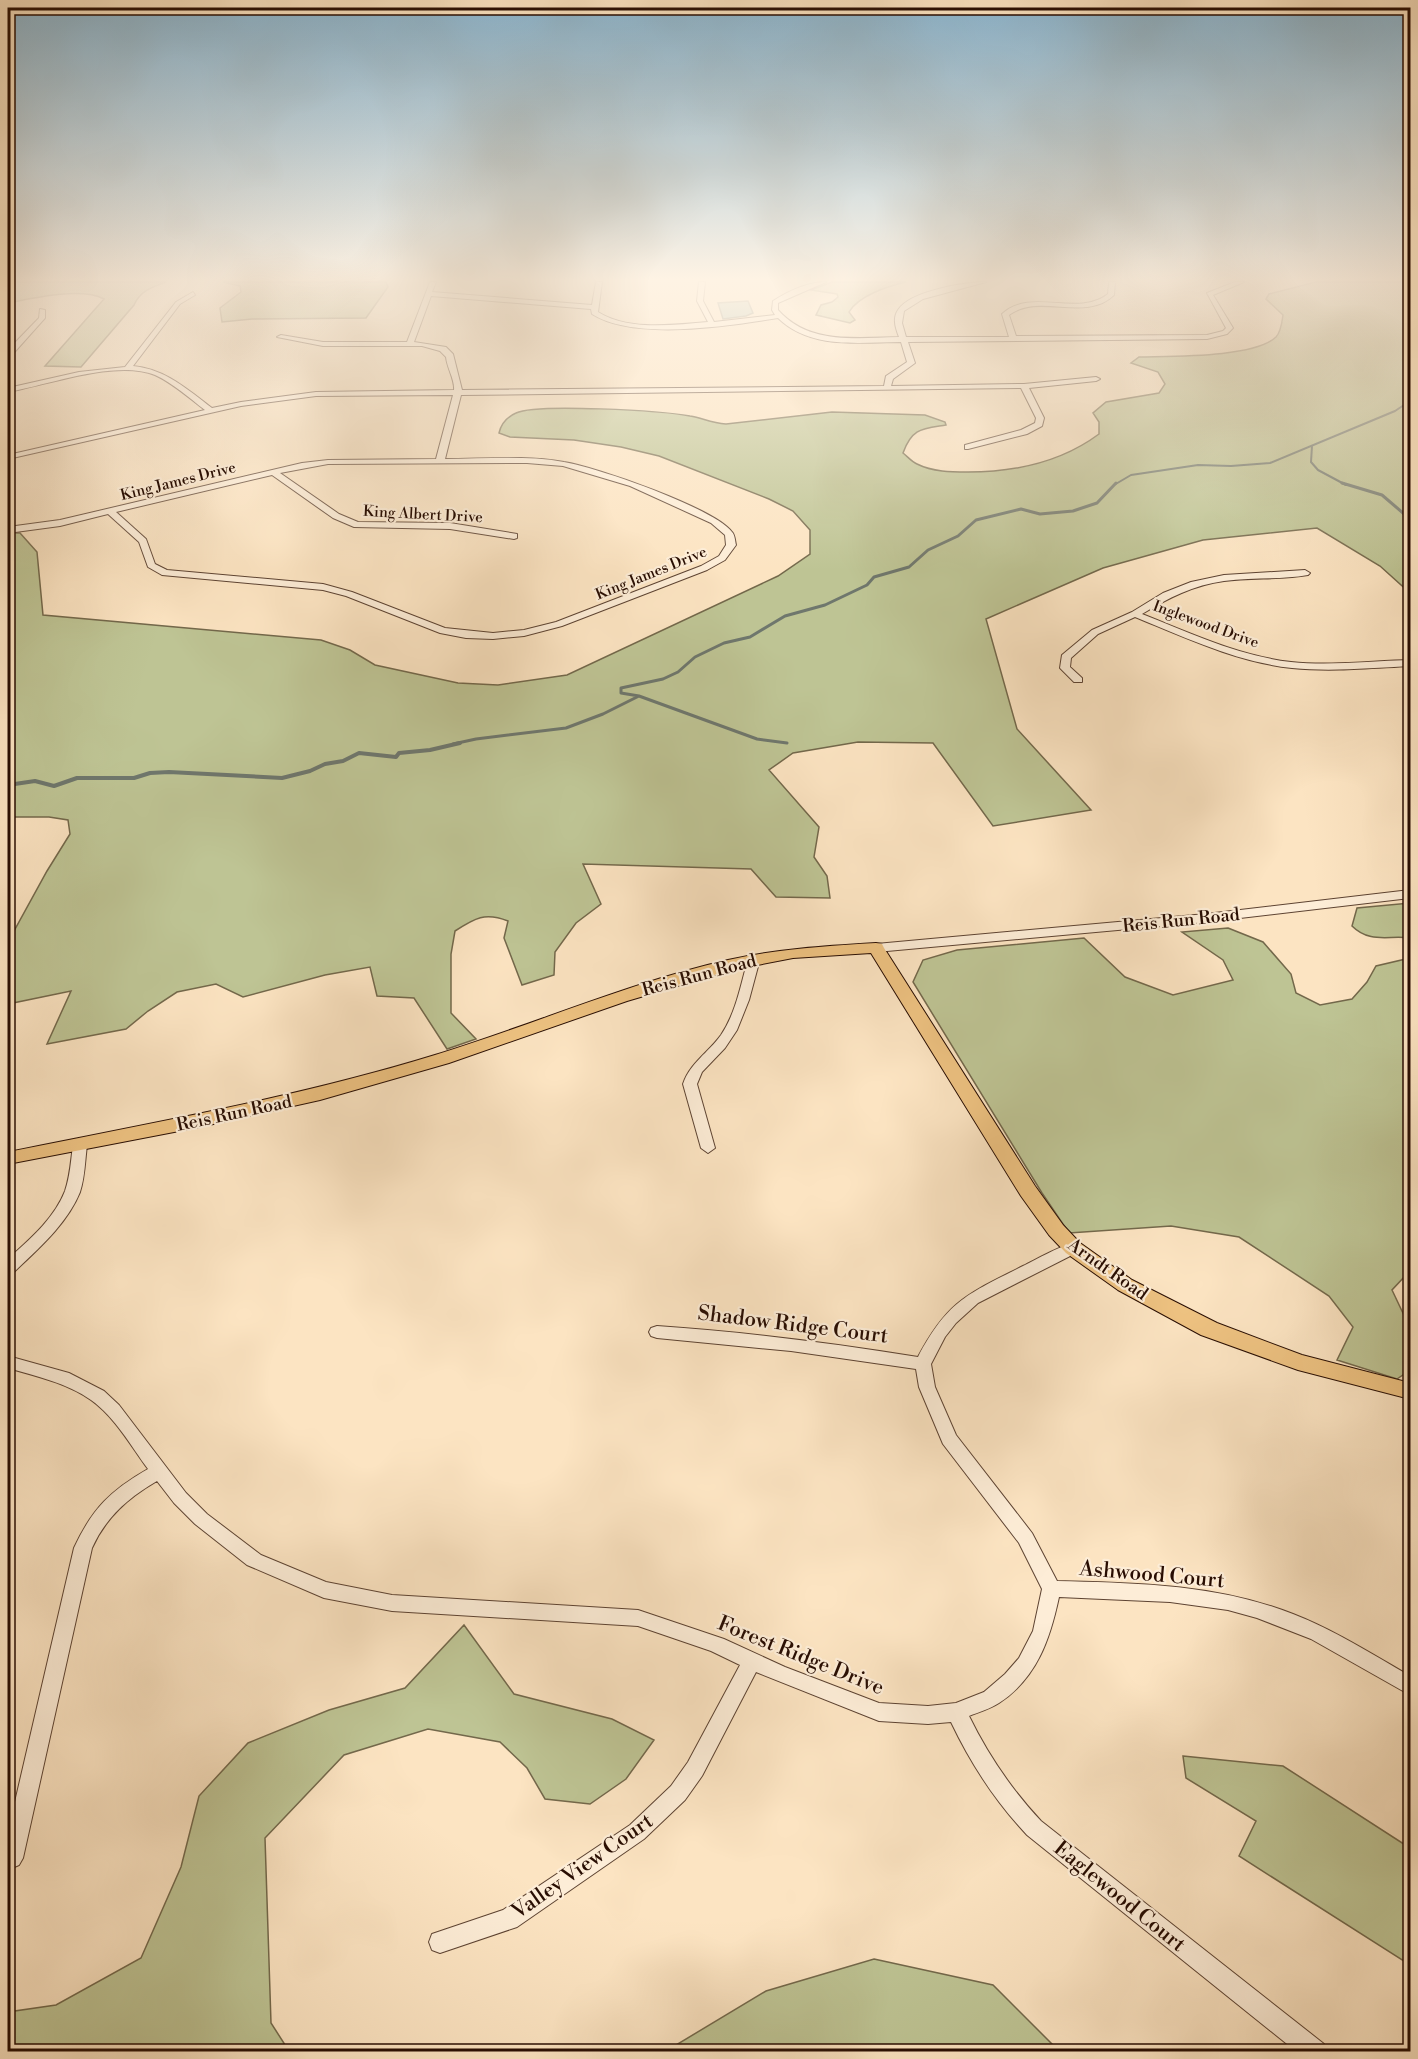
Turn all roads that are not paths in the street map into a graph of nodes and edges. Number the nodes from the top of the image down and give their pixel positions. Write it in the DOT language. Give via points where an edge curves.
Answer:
graph roads {
  1 [pos="64,378"];
  2 [pos="162,378"];
  3 [pos="455,378"];
  4 [pos="889,378"];
  5 [pos="1096,379"];
  6 [pos="1024,386"];
  7 [pos="9,388"];
  8 [pos="887,388"];
  9 [pos="458,391"];
  10 [pos="211,411"];
  11 [pos="968,447"];
  12 [pos="8,457"];
  13 [pos="440,461"];
  14 [pos="273,472"];
  15 [pos="111,512"];
  16 [pos="8,530"];
  17 [pos="514,537"];
  18 [pos="1305,573"];
  19 [pos="1135,614"];
  20 [pos="1410,663"];
  21 [pos="1078,680"];
  22 [pos="1410,894"];
  23 [pos="876,948"];
  24 [pos="754,959"];
  25 [pos="80,1145"];
  26 [pos="708,1148"];
  27 [pos="8,1158"];
  28 [pos="1073,1248"];
  29 [pos="8,1268"];
  30 [pos="657,1332"];
  31 [pos="8,1362"];
  32 [pos="923,1364"];
  33 [pos="1410,1391"];
  34 [pos="160,1471"];
  35 [pos="1051,1589"];
  36 [pos="751,1662"];
  37 [pos="1410,1686"];
  38 [pos="957,1712"];
  39 [pos="12,1858"];
  40 [pos="440,1942"];
  41 [pos="1316,2052"];
  1 -- 7 [label="street"];
  2 -- 10 [label="street"];
  3 -- 9 [label="street"];
  4 -- 8 [label="street"];
  5 -- 6 [label="street"];
  6 -- 8 [label="street"];
  6 -- 11 [label="street" via="1040,418 1039,424"];
  8 -- 9 [label="street"];
  9 -- 10 [label="street" via="316,394"];
  9 -- 13 [label="street"];
  10 -- 12 [label="street"];
  13 -- 14 [label="street, King James Drive" via="328,462"];
  13 -- 15 [label="street, King James Drive" via="541,461 596,472 633,484 714,521 729,534 731,545 722,558 704,568 559,624 524,633 478,636 443,631 323,587 165,573 152,565 143,541"];
  14 -- 15 [label="street, King James Drive"];
  14 -- 17 [label="street, King Albert Drive" via="351,524 462,527"];
  15 -- 16 [label="street, King James Drive" via="44,527"];
  18 -- 19 [label="street" via="1224,578 1194,584"];
  19 -- 20 [label="street, Inglewood Drive" via="1232,652 1276,663"];
  19 -- 21 [label="street" via="1095,632 1066,657 1065,668"];
  22 -- 23 [label="street, Reis Run Road" via="1206,918"];
  23 -- 24 [label="main road, Reis Run Road"];
  23 -- 28 [label="main road, Arndt Road" via="1028,1191"];
  24 -- 25 [label="main road, Reis Run Road" via="621,997 443,1059 346,1087"];
  24 -- 26 [label="street" via="746,994 730,1030 693,1074 690,1084"];
  25 -- 27 [label="main road, Reis Run Road"];
  25 -- 29 [label="street" via="72,1191 58,1215"];
  28 -- 32 [label="street" via="972,1299 939,1332"];
  28 -- 33 [label="main road, Arndt Road" via="1125,1285 1209,1329 1298,1362"];
  30 -- 32 [label="street, Shadow Ridge Court" via="820,1347"];
  31 -- 34 [label="street, Forest Ridge Drive" via="63,1378 98,1396"];
  32 -- 35 [label="street" via="927,1387 949,1439 1026,1538"];
  34 -- 36 [label="street, Forest Ridge Drive" via="201,1519 254,1560 324,1590 392,1603 638,1618 717,1645"];
  34 -- 39 [label="street" via="113,1500 100,1514 83,1548"];
  35 -- 37 [label="street, Ashwood Court" via="1186,1595 1252,1608 1322,1636"];
  35 -- 38 [label="street, Forest Ridge Drive" via="1042,1632 1026,1664 991,1698"];
  36 -- 38 [label="street, Forest Ridge Drive" via="879,1712"];
  36 -- 40 [label="street, Valley View Court" via="695,1769 678,1793 637,1832 509,1919"];
  38 -- 41 [label="street, Eaglewood Court" via="987,1773 1034,1828"];
}
